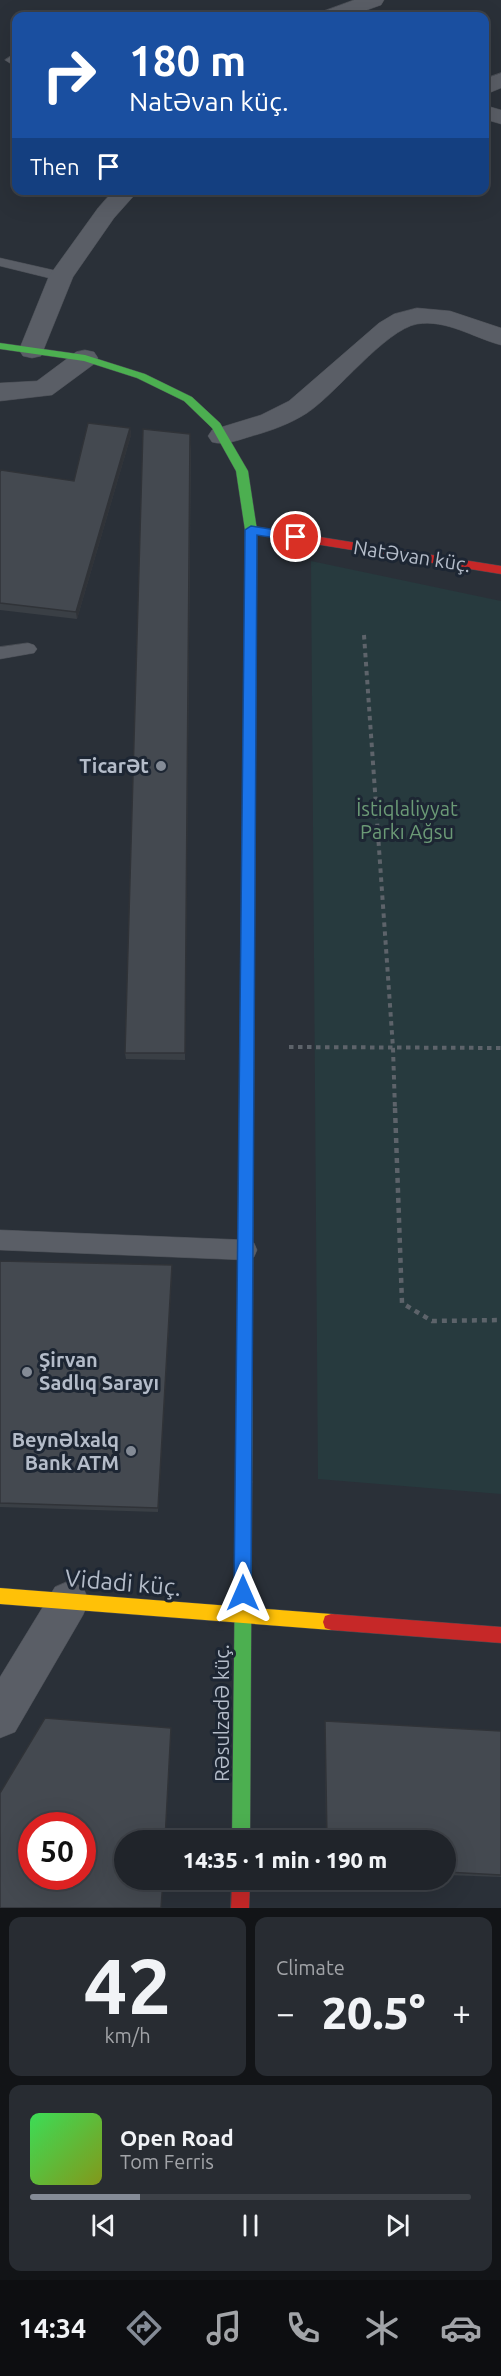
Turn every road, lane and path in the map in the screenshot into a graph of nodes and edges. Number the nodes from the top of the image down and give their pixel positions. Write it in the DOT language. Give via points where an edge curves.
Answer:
graph roads {
  1 [pos="373,0"];
  2 [pos="342,12"];
  3 [pos="123,195"];
  4 [pos="0,262"];
  5 [pos="61,276"];
  6 [pos="501,337"];
  7 [pos="0,346"];
  8 [pos="32,350"];
  9 [pos="85,358"];
  10 [pos="0,392"];
  11 [pos="220,436"];
  12 [pos="251,530"];
  13 [pos="501,570"];
  14 [pos="363,635"];
  15 [pos="28,649"];
  16 [pos="0,653"];
  17 [pos="247,1047"];
  18 [pos="393,1048"];
  19 [pos="501,1048"];
  20 [pos="0,1240"];
  21 [pos="246,1250"];
  22 [pos="501,1320"];
  23 [pos="0,1596"];
  24 [pos="69,1601"];
  25 [pos="242,1616"];
  26 [pos="501,1635"];
  27 [pos="0,1717"];
  28 [pos="241,1830"];
  29 [pos="241,1890"];
  30 [pos="240,1908"];
  1 -- 2 [label="street"];
  3 -- 5 [label="street"];
  4 -- 5 [label="lane"];
  5 -- 8 [label="street"];
  6 -- 11 [label="street" via="445,316 415,316 385,330 298,407 267,423"];
  7 -- 8 [label="main road, Rəsulzadə küç."];
  8 -- 9 [label="main road, Rəsulzadə küç."];
  9 -- 10 [label="street" via="43,389"];
  9 -- 11 [label="main road, Rəsulzadə küç." via="141,376 188,399 216,426"];
  11 -- 12 [label="main road, Rəsulzadə küç." via="242,471"];
  12 -- 13 [label="main road, Natəvan küç."];
  12 -- 17 [label="main road, Rəsulzadə küç."];
  14 -- 18 [label="path"];
  15 -- 16 [label="lane"];
  17 -- 18 [label="path"];
  17 -- 21 [label="main road, Rəsulzadə küç."];
  18 -- 19 [label="path"];
  18 -- 22 [label="path" via="402,1303 432,1321"];
  20 -- 21 [label="lane"];
  21 -- 25 [label="main road, Rəsulzadə küç."];
  23 -- 24 [label="main road, Vidadi küç."];
  24 -- 25 [label="main road, Vidadi küç."];
  24 -- 27 [label="street"];
  25 -- 26 [label="main road, Vidadi küç."];
  25 -- 28 [label="main road, Rəsulzadə küç."];
  29 -- 30 [label="main road"];
}
